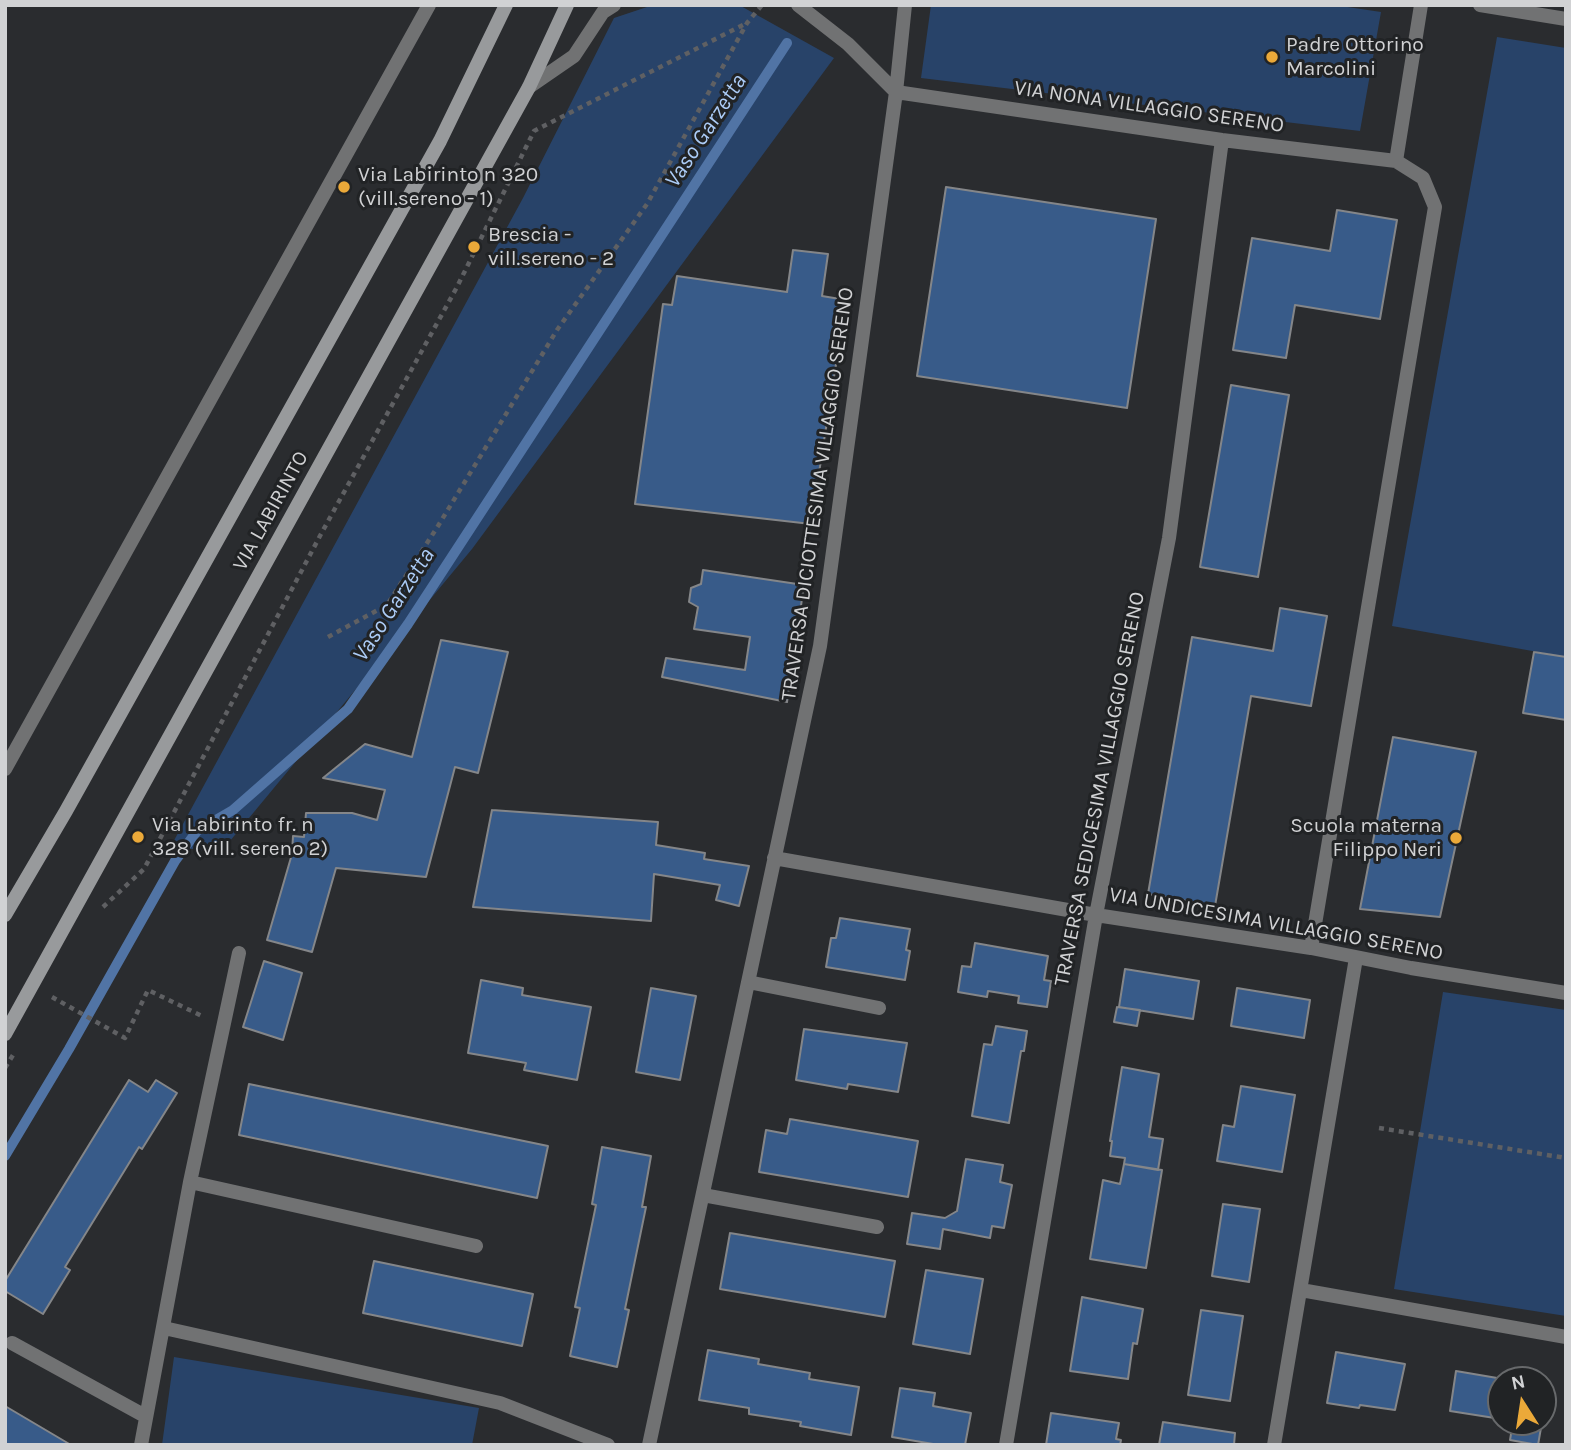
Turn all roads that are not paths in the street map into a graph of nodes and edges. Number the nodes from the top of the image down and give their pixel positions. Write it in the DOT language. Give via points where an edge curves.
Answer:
graph roads {
  1 [pos="429,5"];
  2 [pos="506,5"];
  3 [pos="567,5"];
  4 [pos="614,5"];
  5 [pos="798,5"];
  6 [pos="905,5"];
  7 [pos="1421,5"];
  8 [pos="1480,5"];
  9 [pos="1507,7"];
  10 [pos="1566,19"];
  11 [pos="529,87"];
  12 [pos="896,92"];
  13 [pos="1222,140"];
  14 [pos="1396,160"];
  15 [pos="5,769"];
  16 [pos="774,858"];
  17 [pos="5,915"];
  18 [pos="1096,915"];
  19 [pos="1311,948"];
  20 [pos="239,953"];
  21 [pos="1356,958"];
  22 [pos="748,982"];
  23 [pos="1566,993"];
  24 [pos="879,1009"];
  25 [pos="5,1034"];
  26 [pos="190,1182"];
  27 [pos="703,1195"];
  28 [pos="877,1227"];
  29 [pos="476,1246"];
  30 [pos="1301,1290"];
  31 [pos="164,1328"];
  32 [pos="1566,1337"];
  33 [pos="12,1343"];
  34 [pos="145,1416"];
  35 [pos="141,1445"];
  36 [pos="608,1445"];
  37 [pos="649,1445"];
  38 [pos="1006,1445"];
  39 [pos="1274,1445"];
  1 -- 15 [label="street"];
  2 -- 17 [label="street, VIA LABIRINTO" via="440,141"];
  3 -- 11 [label="street, VIA LABIRINTO"];
  4 -- 11 [label="street" via="603,12 574,56"];
  5 -- 12 [label="street" via="848,44"];
  6 -- 12 [label="street"];
  7 -- 14 [label="street"];
  8 -- 9 [label="street"];
  9 -- 10 [label="street"];
  11 -- 25 [label="street, VIA LABIRINTO"];
  12 -- 13 [label="street, VIA NONA VILLAGGIO SERENO"];
  12 -- 16 [label="street, TRAVERSA DICIOTTESIMA VILLAGGIO SERENO" via="820,646"];
  13 -- 14 [label="street, VIA NONA VILLAGGIO SERENO"];
  13 -- 18 [label="street, TRAVERSA SEDICESIMA VILLAGGIO SERENO" via="1169,538"];
  14 -- 19 [label="street" via="1423,178 1434,208"];
  16 -- 18 [label="street, VIA UNDICESIMA VILLAGGIO SERENO"];
  16 -- 22 [label="street, TRAVERSA DICIOTTESIMA VILLAGGIO SERENO"];
  18 -- 19 [label="street, VIA UNDICESIMA VILLAGGIO SERENO"];
  18 -- 38 [label="street, TRAVERSA SEDICESIMA VILLAGGIO SERENO"];
  19 -- 21 [label="street, VIA UNDICESIMA VILLAGGIO SERENO"];
  20 -- 26 [label="street"];
  21 -- 23 [label="street, VIA UNDICESIMA VILLAGGIO SERENO"];
  21 -- 30 [label="street"];
  22 -- 24 [label="street"];
  22 -- 27 [label="street, TRAVERSA DICIOTTESIMA VILLAGGIO SERENO"];
  26 -- 29 [label="street"];
  26 -- 31 [label="street"];
  27 -- 28 [label="street"];
  27 -- 37 [label="street, TRAVERSA DICIOTTESIMA VILLAGGIO SERENO"];
  30 -- 32 [label="street"];
  30 -- 39 [label="street"];
  31 -- 34 [label="street"];
  31 -- 36 [label="street" via="500,1403"];
  33 -- 34 [label="street"];
  34 -- 35 [label="street"];
}
